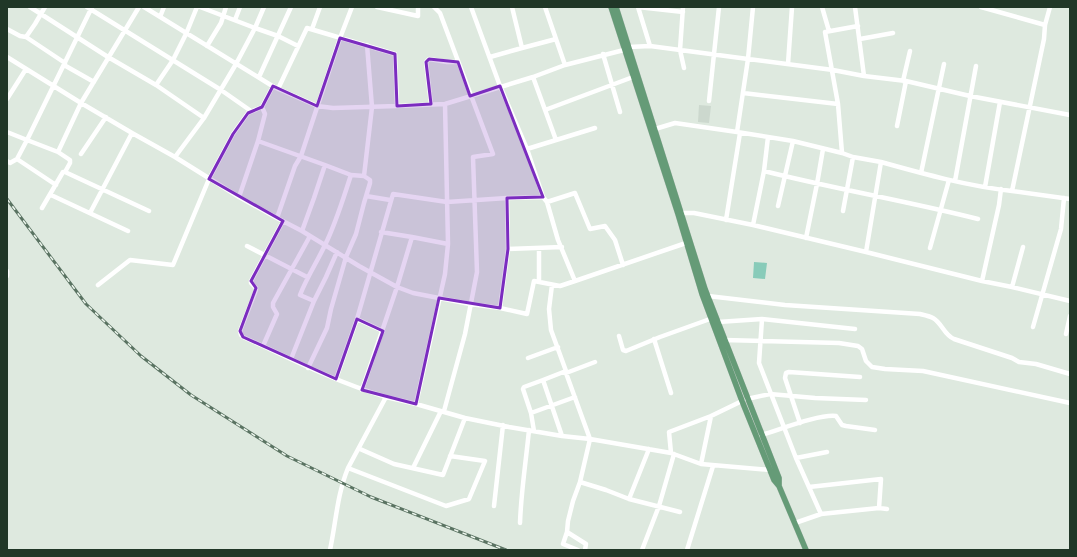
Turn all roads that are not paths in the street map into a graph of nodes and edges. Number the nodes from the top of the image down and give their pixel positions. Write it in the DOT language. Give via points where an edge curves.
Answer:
graph roads {
  1 [pos="30,7"];
  2 [pos="45,7"];
  3 [pos="139,7"];
  4 [pos="144,7"];
  5 [pos="164,7"];
  6 [pos="197,7"];
  7 [pos="200,7"];
  8 [pos="226,7"];
  9 [pos="240,7"];
  10 [pos="264,7"];
  11 [pos="291,7"];
  12 [pos="320,7"];
  13 [pos="352,7"];
  14 [pos="376,7"];
  15 [pos="418,7"];
  16 [pos="434,7"];
  17 [pos="471,7"];
  18 [pos="512,7"];
  19 [pos="545,7"];
  20 [pos="611,7"];
  21 [pos="616,7"];
  22 [pos="638,7"];
  23 [pos="719,7"];
  24 [pos="753,7"];
  25 [pos="792,7"];
  26 [pos="822,7"];
  27 [pos="855,7"];
  28 [pos="981,7"];
  29 [pos="1050,7"];
  30 [pos="90,8"];
  31 [pos="683,9"];
  32 [pos="40,14"];
  33 [pos="222,15"];
  34 [pos="160,17"];
  35 [pos="235,20"];
  36 [pos="1046,25"];
  37 [pos="858,26"];
  38 [pos="255,28"];
  39 [pos="7,29"];
  40 [pos="312,29"];
  41 [pos="125,30"];
  42 [pos="829,31"];
  43 [pos="893,33"];
  44 [pos="186,34"];
  45 [pos="278,36"];
  46 [pos="26,37"];
  47 [pos="77,37"];
  48 [pos="340,38"];
  49 [pos="860,38"];
  50 [pos="556,39"];
  51 [pos="367,45"];
  52 [pos="207,46"];
  53 [pos="298,46"];
  54 [pos="650,46"];
  55 [pos="522,48"];
  56 [pos="627,48"];
  57 [pos="680,50"];
  58 [pos="910,51"];
  59 [pos="603,54"];
  60 [pos="713,55"];
  61 [pos="7,57"];
  62 [pos="108,57"];
  63 [pos="490,57"];
  64 [pos="748,59"];
  65 [pos="173,60"];
  66 [pos="458,62"];
  67 [pos="64,64"];
  68 [pos="236,64"];
  69 [pos="788,64"];
  70 [pos="944,64"];
  71 [pos="565,65"];
  72 [pos="976,66"];
  73 [pos="684,68"];
  74 [pos="26,69"];
  75 [pos="833,70"];
  76 [pos="864,76"];
  77 [pos="259,77"];
  78 [pos="533,77"];
  79 [pos="633,77"];
  80 [pos="905,81"];
  81 [pos="94,82"];
  82 [pos="612,84"];
  83 [pos="53,85"];
  84 [pos="156,85"];
  85 [pos="500,86"];
  86 [pos="275,87"];
  87 [pos="938,89"];
  88 [pos="221,90"];
  89 [pos="743,93"];
  90 [pos="470,96"];
  91 [pos="970,96"];
  92 [pos="7,99"];
  93 [pos="709,101"];
  94 [pos="1000,102"];
  95 [pos="81,103"];
  96 [pos="431,104"];
  97 [pos="446,104"];
  98 [pos="838,104"];
  99 [pos="317,106"];
  100 [pos="397,106"];
  101 [pos="372,107"];
  102 [pos="1030,107"];
  103 [pos="263,108"];
  104 [pos="545,110"];
  105 [pos="251,111"];
  106 [pos="620,112"];
  107 [pos="1070,115"];
  108 [pos="106,117"];
  109 [pos="204,118"];
  110 [pos="897,126"];
  111 [pos="595,128"];
  112 [pos="655,130"];
  113 [pos="7,132"];
  114 [pos="132,133"];
  115 [pos="738,133"];
  116 [pos="768,137"];
  117 [pos="27,140"];
  118 [pos="556,140"];
  119 [pos="258,141"];
  120 [pos="793,141"];
  121 [pos="527,149"];
  122 [pos="823,149"];
  123 [pos="58,152"];
  124 [pos="842,153"];
  125 [pos="81,154"];
  126 [pos="301,156"];
  127 [pos="175,157"];
  128 [pos="853,157"];
  129 [pos="17,159"];
  130 [pos="7,161"];
  131 [pos="881,162"];
  132 [pos="325,166"];
  133 [pos="764,171"];
  134 [pos="65,172"];
  135 [pos="921,173"];
  136 [pos="351,175"];
  137 [pos="364,176"];
  138 [pos="784,176"];
  139 [pos="948,180"];
  140 [pos="213,181"];
  141 [pos="955,181"];
  142 [pos="817,184"];
  143 [pos="56,185"];
  144 [pos="985,187"];
  145 [pos="101,189"];
  146 [pos="848,190"];
  147 [pos="1001,190"];
  148 [pos="1012,191"];
  149 [pos="51,195"];
  150 [pos="366,196"];
  151 [pos="875,196"];
  152 [pos="239,197"];
  153 [pos="543,197"];
  154 [pos="507,198"];
  155 [pos="1064,198"];
  156 [pos="1070,199"];
  157 [pos="390,200"];
  158 [pos="475,201"];
  159 [pos="447,202"];
  160 [pos="547,202"];
  161 [pos="778,206"];
  162 [pos="42,208"];
  163 [pos="941,210"];
  164 [pos="149,211"];
  165 [pos="843,211"];
  166 [pos="90,213"];
  167 [pos="682,213"];
  168 [pos="277,218"];
  169 [pos="978,219"];
  170 [pos="726,220"];
  171 [pos="283,221"];
  172 [pos="752,225"];
  173 [pos="128,231"];
  174 [pos="302,231"];
  175 [pos="382,232"];
  176 [pos="310,236"];
  177 [pos="412,238"];
  178 [pos="806,238"];
  179 [pos="686,243"];
  180 [pos="448,244"];
  181 [pos="325,245"];
  182 [pos="247,246"];
  183 [pos="562,247"];
  184 [pos="1023,247"];
  185 [pos="539,248"];
  186 [pos="930,248"];
  187 [pos="508,249"];
  188 [pos="337,252"];
  189 [pos="866,252"];
  190 [pos="265,256"];
  191 [pos="346,257"];
  192 [pos="623,264"];
  193 [pos="291,269"];
  194 [pos="7,271"];
  195 [pos="371,273"];
  196 [pos="7,276"];
  197 [pos="307,277"];
  198 [pos="575,281"];
  199 [pos="982,281"];
  200 [pos="539,282"];
  201 [pos="98,285"];
  202 [pos="552,285"];
  203 [pos="1012,287"];
  204 [pos="398,288"];
  205 [pos="1043,294"];
  206 [pos="708,296"];
  207 [pos="440,298"];
  208 [pos="314,301"];
  209 [pos="1070,301"];
  210 [pos="470,304"];
  211 [pos="500,308"];
  212 [pos="1070,316"];
  213 [pos="357,319"];
  214 [pos="710,319"];
  215 [pos="762,319"];
  216 [pos="718,322"];
  217 [pos="1033,327"];
  218 [pos="855,329"];
  219 [pos="383,331"];
  220 [pos="1066,334"];
  221 [pos="618,336"];
  222 [pos="654,339"];
  223 [pos="724,340"];
  224 [pos="760,341"];
  225 [pos="263,346"];
  226 [pos="558,347"];
  227 [pos="528,358"];
  228 [pos="291,360"];
  229 [pos="595,362"];
  230 [pos="308,368"];
  231 [pos="1070,374"];
  232 [pos="860,377"];
  233 [pos="336,379"];
  234 [pos="543,380"];
  235 [pos="362,390"];
  236 [pos="671,393"];
  237 [pos="770,394"];
  238 [pos="790,396"];
  239 [pos="575,397"];
  240 [pos="386,398"];
  241 [pos="745,400"];
  242 [pos="866,400"];
  243 [pos="1070,403"];
  244 [pos="416,404"];
  245 [pos="552,405"];
  246 [pos="443,411"];
  247 [pos="531,413"];
  248 [pos="711,416"];
  249 [pos="465,418"];
  250 [pos="800,423"];
  251 [pos="503,425"];
  252 [pos="784,428"];
  253 [pos="876,430"];
  254 [pos="532,431"];
  255 [pos="761,435"];
  256 [pos="562,436"];
  257 [pos="590,439"];
  258 [pos="360,449"];
  259 [pos="649,449"];
  260 [pos="827,452"];
  261 [pos="673,454"];
  262 [pos="450,456"];
  263 [pos="796,458"];
  264 [pos="701,464"];
  265 [pos="713,466"];
  266 [pos="348,468"];
  267 [pos="413,468"];
  268 [pos="770,470"];
  269 [pos="580,482"];
  270 [pos="780,486"];
  271 [pos="809,487"];
  272 [pos="629,499"];
  273 [pos="494,506"];
  274 [pos="659,506"];
  275 [pos="879,508"];
  276 [pos="887,509"];
  277 [pos="680,512"];
  278 [pos="821,514"];
  279 [pos="520,523"];
  280 [pos="795,523"];
  281 [pos="567,532"];
  282 [pos="330,550"];
  283 [pos="578,550"];
  284 [pos="585,550"];
  285 [pos="642,550"];
  286 [pos="687,550"];
  287 [pos="806,550"];
  1 -- 32 [label="street"];
  2 -- 32 [label="street"];
  3 -- 41 [label="street"];
  4 -- 34 [label="street"];
  5 -- 34 [label="street"];
  6 -- 44 [label="street"];
  7 -- 33 [label="street"];
  8 -- 33 [label="street"];
  9 -- 35 [label="street"];
  10 -- 38 [label="street"];
  11 -- 45 [label="street"];
  12 -- 40 [label="street"];
  13 -- 48 [label="street"];
  14 -- 15 [label="street" via="418,16"];
  16 -- 66 [label="street" via="440,13"];
  17 -- 63 [label="street"];
  18 -- 55 [label="street"];
  19 -- 50 [label="street"];
  20 -- 56 [label="main road"];
  21 -- 56 [label="main road"];
  22 -- 31 [label="street"];
  22 -- 54 [label="street"];
  23 -- 60 [label="street"];
  24 -- 64 [label="street"];
  25 -- 69 [label="street"];
  26 -- 42 [label="street"];
  27 -- 37 [label="street"];
  28 -- 36 [label="street"];
  29 -- 36 [label="street"];
  30 -- 41 [label="street"];
  30 -- 47 [label="street"];
  31 -- 57 [label="street"];
  32 -- 46 [label="street"];
  32 -- 47 [label="street"];
  33 -- 35 [label="street"];
  33 -- 52 [label="street" via="221,23"];
  34 -- 44 [label="street"];
  35 -- 38 [label="street"];
  36 -- 102 [label="street"];
  37 -- 42 [label="street"];
  37 -- 49 [label="street"];
  38 -- 45 [label="street"];
  38 -- 68 [label="street"];
  39 -- 46 [label="street"];
  40 -- 48 [label="street"];
  40 -- 53 [label="street" via="307,28"];
  41 -- 62 [label="street"];
  41 -- 65 [label="street"];
  42 -- 75 [label="street" via="825,34"];
  43 -- 49 [label="street"];
  44 -- 52 [label="street"];
  44 -- 65 [label="street"];
  45 -- 53 [label="street"];
  45 -- 77 [label="street"];
  46 -- 67 [label="street"];
  47 -- 62 [label="street"];
  47 -- 67 [label="street"];
  48 -- 51 [label="street"];
  48 -- 99 [label="street"];
  49 -- 76 [label="street"];
  50 -- 55 [label="street"];
  50 -- 71 [label="street"];
  51 -- 100 [label="street" via="395,54"];
  51 -- 101 [label="street"];
  52 -- 68 [label="street"];
  53 -- 86 [label="street"];
  54 -- 56 [label="street"];
  54 -- 57 [label="street"];
  55 -- 63 [label="street"];
  56 -- 59 [label="street"];
  56 -- 79 [label="main road"];
  56 -- 112 [label="main road"];
  57 -- 60 [label="street"];
  57 -- 73 [label="street"];
  58 -- 80 [label="street"];
  59 -- 71 [label="street"];
  59 -- 82 [label="street"];
  60 -- 64 [label="street"];
  60 -- 93 [label="street"];
  61 -- 74 [label="street"];
  62 -- 81 [label="street"];
  62 -- 84 [label="street"];
  63 -- 85 [label="street"];
  64 -- 69 [label="street"];
  64 -- 89 [label="street"];
  65 -- 84 [label="street"];
  65 -- 88 [label="street"];
  66 -- 90 [label="street"];
  66 -- 96 [label="street" via="429,59 426,62"];
  67 -- 81 [label="street"];
  67 -- 83 [label="street"];
  68 -- 77 [label="street"];
  68 -- 88 [label="street"];
  69 -- 75 [label="street"];
  70 -- 87 [label="street"];
  71 -- 78 [label="street"];
  72 -- 91 [label="street"];
  74 -- 83 [label="street"];
  74 -- 92 [label="street"];
  75 -- 76 [label="street"];
  75 -- 98 [label="street"];
  76 -- 80 [label="street"];
  77 -- 86 [label="street"];
  78 -- 85 [label="street"];
  78 -- 104 [label="street"];
  79 -- 82 [label="street"];
  79 -- 179 [label="main road"];
  80 -- 87 [label="street"];
  80 -- 110 [label="street"];
  81 -- 95 [label="street"];
  82 -- 104 [label="street"];
  82 -- 106 [label="street"];
  83 -- 95 [label="street"];
  83 -- 117 [label="street"];
  84 -- 109 [label="street"];
  85 -- 90 [label="street"];
  85 -- 121 [label="street"];
  86 -- 99 [label="street"];
  86 -- 103 [label="street"];
  87 -- 91 [label="street"];
  87 -- 135 [label="street"];
  88 -- 105 [label="street"];
  88 -- 109 [label="street"];
  89 -- 98 [label="street"];
  89 -- 115 [label="street"];
  90 -- 97 [label="street"];
  90 -- 158 [label="street" via="493,154 473,157"];
  91 -- 94 [label="street"];
  91 -- 141 [label="street"];
  94 -- 102 [label="street"];
  94 -- 144 [label="street"];
  95 -- 108 [label="street"];
  95 -- 123 [label="street"];
  96 -- 97 [label="street"];
  96 -- 100 [label="street"];
  97 -- 159 [label="street"];
  98 -- 124 [label="street"];
  99 -- 101 [label="street"];
  99 -- 126 [label="street"];
  100 -- 101 [label="street"];
  101 -- 137 [label="street"];
  102 -- 107 [label="street"];
  102 -- 148 [label="street"];
  103 -- 105 [label="street"];
  103 -- 119 [label="street" via="265,114"];
  104 -- 118 [label="street"];
  105 -- 140 [label="street" via="233,134"];
  108 -- 114 [label="street"];
  108 -- 125 [label="street"];
  109 -- 127 [label="street"];
  111 -- 118 [label="street"];
  112 -- 115 [label="street" via="675,123"];
  112 -- 167 [label="main road"];
  113 -- 117 [label="street"];
  114 -- 127 [label="street"];
  114 -- 145 [label="street"];
  115 -- 116 [label="street"];
  115 -- 170 [label="street"];
  116 -- 120 [label="street"];
  116 -- 133 [label="street"];
  117 -- 123 [label="street"];
  117 -- 129 [label="street"];
  118 -- 121 [label="street"];
  119 -- 126 [label="street"];
  119 -- 152 [label="street"];
  120 -- 122 [label="street"];
  120 -- 138 [label="street"];
  121 -- 153 [label="street"];
  122 -- 124 [label="street"];
  122 -- 142 [label="street"];
  123 -- 134 [label="street" via="70,160"];
  124 -- 128 [label="street"];
  126 -- 132 [label="street"];
  126 -- 168 [label="street"];
  127 -- 140 [label="street"];
  128 -- 131 [label="street"];
  128 -- 146 [label="street"];
  129 -- 130 [label="street" via="10,163"];
  129 -- 143 [label="street"];
  131 -- 135 [label="street"];
  131 -- 151 [label="street"];
  132 -- 136 [label="street"];
  132 -- 174 [label="street"];
  133 -- 138 [label="street"];
  133 -- 172 [label="street"];
  134 -- 143 [label="street"];
  134 -- 145 [label="street"];
  135 -- 139 [label="street"];
  136 -- 137 [label="street"];
  136 -- 181 [label="street"];
  137 -- 150 [label="street" via="370,182"];
  138 -- 142 [label="street"];
  138 -- 161 [label="street"];
  139 -- 141 [label="street"];
  139 -- 163 [label="street"];
  140 -- 152 [label="street"];
  140 -- 201 [label="street" via="173,265 130,260"];
  141 -- 144 [label="street"];
  142 -- 146 [label="street"];
  142 -- 178 [label="street"];
  143 -- 149 [label="street"];
  144 -- 147 [label="street"];
  145 -- 164 [label="street"];
  145 -- 166 [label="street"];
  146 -- 151 [label="street"];
  146 -- 165 [label="street"];
  147 -- 148 [label="street"];
  147 -- 199 [label="street"];
  148 -- 155 [label="street"];
  149 -- 162 [label="street"];
  149 -- 166 [label="street"];
  150 -- 157 [label="street"];
  150 -- 191 [label="street" via="356,234"];
  151 -- 163 [label="street"];
  151 -- 189 [label="street"];
  152 -- 168 [label="street"];
  153 -- 154 [label="street"];
  153 -- 160 [label="street"];
  154 -- 158 [label="street"];
  154 -- 187 [label="street"];
  155 -- 156 [label="street"];
  155 -- 205 [label="street" via="1061,229"];
  157 -- 159 [label="street" via="396,193"];
  157 -- 175 [label="street"];
  158 -- 159 [label="street"];
  158 -- 210 [label="street" via="477,272"];
  159 -- 180 [label="street"];
  160 -- 183 [label="street"];
  160 -- 192 [label="street" via="575,193 590,229 605,226 615,240"];
  163 -- 169 [label="street"];
  163 -- 186 [label="street"];
  166 -- 173 [label="street"];
  167 -- 170 [label="street"];
  167 -- 206 [label="main road"];
  168 -- 171 [label="street"];
  170 -- 172 [label="street"];
  171 -- 174 [label="street"];
  171 -- 190 [label="street"];
  172 -- 178 [label="street"];
  174 -- 176 [label="street"];
  175 -- 177 [label="street"];
  175 -- 195 [label="street"];
  176 -- 181 [label="street"];
  176 -- 193 [label="street"];
  177 -- 180 [label="street"];
  177 -- 204 [label="street"];
  178 -- 189 [label="street"];
  179 -- 192 [label="street"];
  179 -- 214 [label="main road"];
  180 -- 207 [label="street"];
  181 -- 188 [label="street"];
  181 -- 197 [label="street"];
  182 -- 190 [label="street"];
  183 -- 185 [label="street"];
  183 -- 198 [label="street"];
  184 -- 203 [label="street"];
  185 -- 187 [label="street"];
  185 -- 200 [label="street"];
  187 -- 211 [label="street"];
  188 -- 191 [label="street"];
  188 -- 208 [label="street"];
  189 -- 199 [label="street"];
  190 -- 193 [label="street"];
  190 -- 225 [label="street" via="251,281 256,290 240,332 243,337"];
  191 -- 195 [label="street"];
  191 -- 230 [label="street" via="327,328"];
  192 -- 198 [label="street"];
  193 -- 197 [label="street"];
  193 -- 225 [label="street" via="273,303 277,314"];
  194 -- 196 [label="street"];
  195 -- 204 [label="street"];
  195 -- 213 [label="street"];
  197 -- 208 [label="street" via="300,295"];
  198 -- 202 [label="street" via="563,286"];
  199 -- 203 [label="street"];
  200 -- 202 [label="street"];
  200 -- 211 [label="street" via="533,283 527,314"];
  202 -- 226 [label="street" via="549,319"];
  203 -- 205 [label="street"];
  204 -- 207 [label="street"];
  204 -- 219 [label="street"];
  205 -- 209 [label="street"];
  205 -- 217 [label="street"];
  206 -- 216 [label="main road"];
  206 -- 231 [label="street" via="785,305 920,314 935,320 947,335 954,339 1019,362"];
  207 -- 210 [label="street"];
  207 -- 244 [label="street"];
  208 -- 228 [label="street"];
  210 -- 211 [label="street"];
  210 -- 246 [label="street" via="465,334"];
  212 -- 220 [label="street"];
  213 -- 219 [label="street"];
  213 -- 233 [label="street"];
  214 -- 222 [label="street"];
  214 -- 241 [label="main road"];
  215 -- 216 [label="street"];
  215 -- 218 [label="street"];
  215 -- 224 [label="street"];
  216 -- 223 [label="main road"];
  219 -- 235 [label="street"];
  221 -- 222 [label="street" via="624,351"];
  222 -- 236 [label="street"];
  223 -- 224 [label="street"];
  223 -- 241 [label="main road"];
  224 -- 237 [label="street" via="759,363"];
  224 -- 243 [label="street" via="858,346 862,348 866,361 872,367 923,371"];
  225 -- 228 [label="street"];
  226 -- 227 [label="street"];
  226 -- 234 [label="street" via="566,371"];
  228 -- 230 [label="street"];
  229 -- 239 [label="street" via="566,373"];
  230 -- 233 [label="street"];
  232 -- 238 [label="street" via="789,372 785,378"];
  233 -- 235 [label="street"];
  234 -- 245 [label="street"];
  234 -- 247 [label="street" via="523,389"];
  235 -- 240 [label="street"];
  237 -- 238 [label="street"];
  237 -- 241 [label="street"];
  237 -- 252 [label="street"];
  238 -- 242 [label="street"];
  238 -- 250 [label="street"];
  239 -- 245 [label="street"];
  239 -- 257 [label="street"];
  240 -- 244 [label="street"];
  240 -- 258 [label="street"];
  241 -- 248 [label="street"];
  241 -- 255 [label="main road"];
  241 -- 268 [label="main road"];
  244 -- 246 [label="street"];
  245 -- 247 [label="street"];
  245 -- 256 [label="street"];
  246 -- 249 [label="street"];
  246 -- 267 [label="street"];
  247 -- 254 [label="street"];
  248 -- 261 [label="street" via="669,432"];
  248 -- 264 [label="street"];
  249 -- 251 [label="street"];
  249 -- 262 [label="street"];
  250 -- 252 [label="street"];
  250 -- 253 [label="street" via="836,416 842,425"];
  251 -- 254 [label="street"];
  251 -- 273 [label="street"];
  252 -- 255 [label="street"];
  252 -- 263 [label="street"];
  254 -- 256 [label="street"];
  254 -- 279 [label="street" via="521,496"];
  255 -- 270 [label="main road"];
  256 -- 257 [label="street"];
  257 -- 259 [label="street"];
  257 -- 269 [label="street"];
  258 -- 266 [label="street"];
  258 -- 267 [label="street" via="394,464"];
  259 -- 261 [label="street"];
  259 -- 272 [label="street"];
  260 -- 263 [label="street"];
  261 -- 264 [label="street"];
  261 -- 274 [label="street"];
  262 -- 266 [label="street" via="486,461 469,498 446,506"];
  262 -- 267 [label="street" via="443,475"];
  263 -- 271 [label="street"];
  264 -- 265 [label="street"];
  265 -- 268 [label="street"];
  265 -- 286 [label="street"];
  266 -- 282 [label="street" via="337,505"];
  268 -- 270 [label="main road"];
  269 -- 272 [label="street"];
  269 -- 281 [label="street"];
  270 -- 280 [label="main road"];
  271 -- 275 [label="street" via="881,479"];
  271 -- 278 [label="street"];
  272 -- 274 [label="street"];
  274 -- 277 [label="street"];
  274 -- 285 [label="street"];
  275 -- 276 [label="street"];
  275 -- 278 [label="street"];
  278 -- 280 [label="street"];
  280 -- 287 [label="main road"];
  281 -- 283 [label="street" via="563,544"];
  281 -- 284 [label="street" via="586,544"];
}
